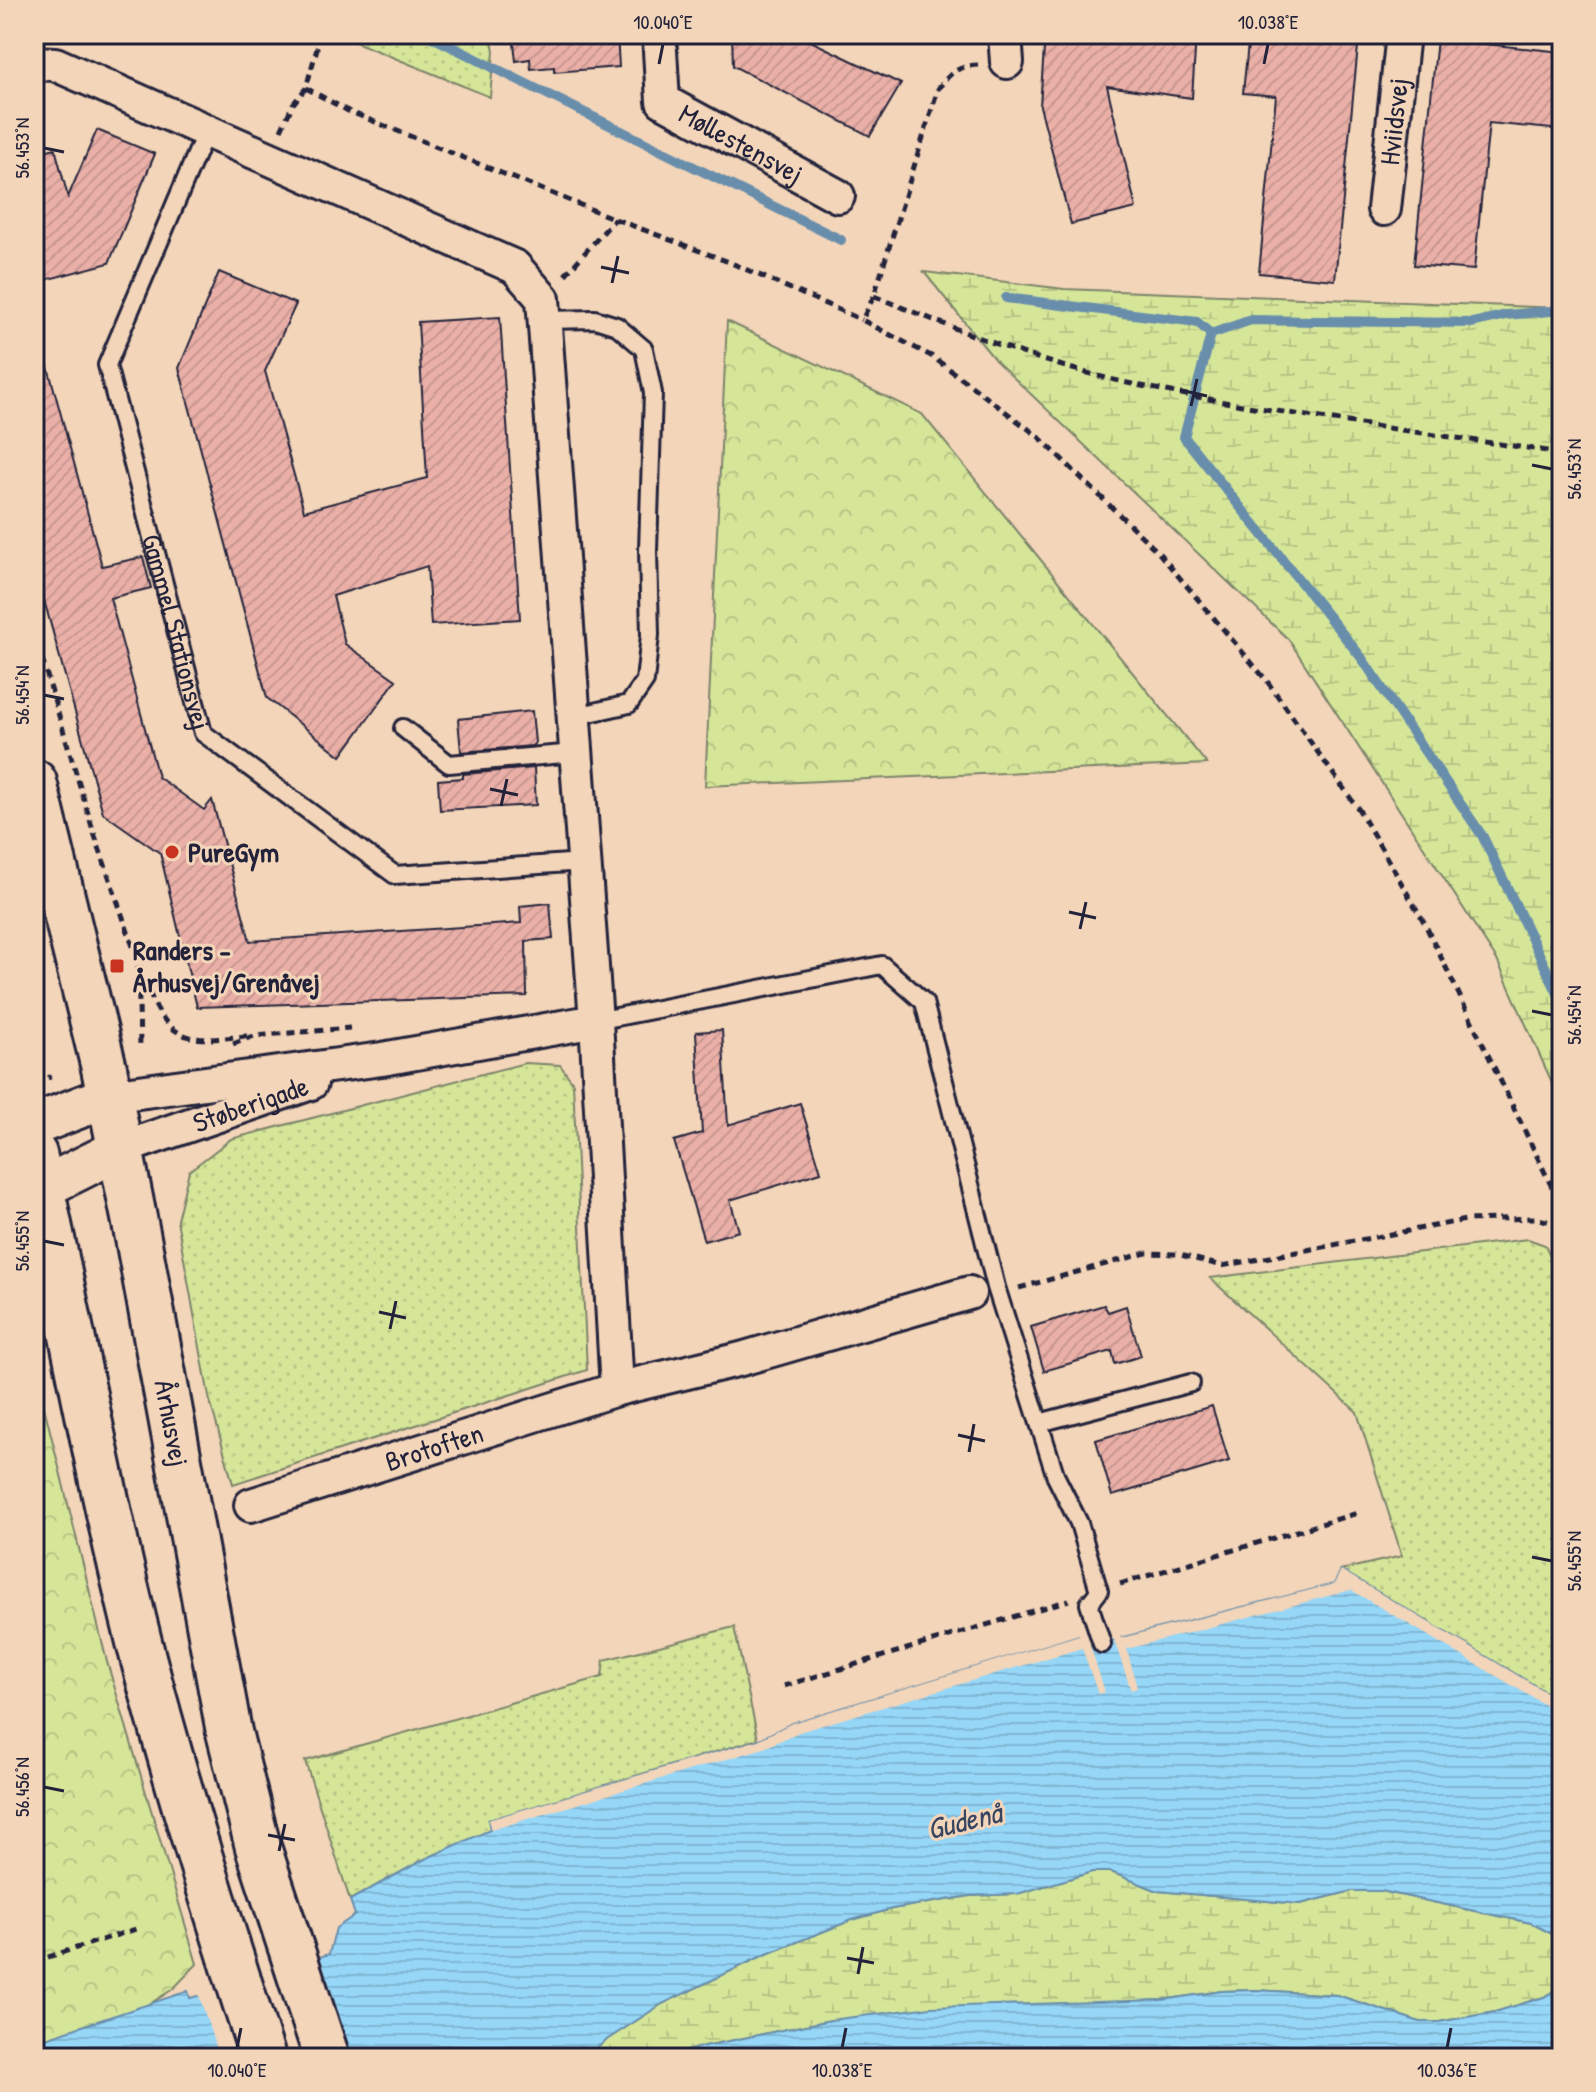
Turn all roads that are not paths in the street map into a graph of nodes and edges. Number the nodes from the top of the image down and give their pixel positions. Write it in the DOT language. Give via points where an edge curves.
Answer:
graph roads {
  1 [pos="659,34"];
  2 [pos="1403,34"];
  3 [pos="34,63"];
  4 [pos="207,129"];
  5 [pos="838,196"];
  6 [pos="1384,209"];
  7 [pos="545,309"];
  8 [pos="572,717"];
  9 [pos="403,728"];
  10 [pos="575,753"];
  11 [pos="34,782"];
  12 [pos="584,862"];
  13 [pos="596,1021"];
  14 [pos="382,1059"];
  15 [pos="109,1096"];
  16 [pos="34,1125"];
  17 [pos="120,1149"];
  18 [pos="37,1178"];
  19 [pos="982,1290"];
  20 [pos="1191,1383"];
  21 [pos="617,1389"];
  22 [pos="1039,1423"];
  23 [pos="251,1505"];
  24 [pos="1102,1644"];
  25 [pos="263,2058"];
  26 [pos="327,2058"];
  1 -- 5 [label="street, Møllestensvej" via="663,101"];
  2 -- 6 [label="street, Hviidsvej"];
  3 -- 4 [label="street" via="55,64"];
  4 -- 7 [label="street" via="515,267"];
  4 -- 12 [label="lane, Gammel Stationsvej" via="107,365 203,733 395,875"];
  7 -- 8 [label="street"];
  7 -- 8 [label="lane" via="617,326 644,349 653,393 645,681 629,704"];
  8 -- 10 [label="street"];
  9 -- 10 [label="lane" via="449,764"];
  10 -- 12 [label="street"];
  11 -- 15 [label="main road, Århusvej"];
  12 -- 13 [label="street"];
  13 -- 14 [label="street, Støberigade"];
  13 -- 19 [label="lane" via="882,965 924,1002"];
  13 -- 21 [label="street"];
  14 -- 15 [label="street, Støberigade"];
  14 -- 17 [label="street, Støberigade"];
  15 -- 16 [label="street"];
  15 -- 17 [label="main road, Århusvej"];
  17 -- 18 [label="street"];
  17 -- 26 [label="main road, Århusvej" via="229,1732 258,1847"];
  18 -- 25 [label="main road" via="140,1644"];
  19 -- 21 [label="street, Brotoften"];
  19 -- 22 [label="lane"];
  20 -- 22 [label="lane"];
  21 -- 23 [label="street, Brotoften"];
  22 -- 24 [label="lane" via="1056,1477 1079,1523 1099,1591 1089,1604"];
}
